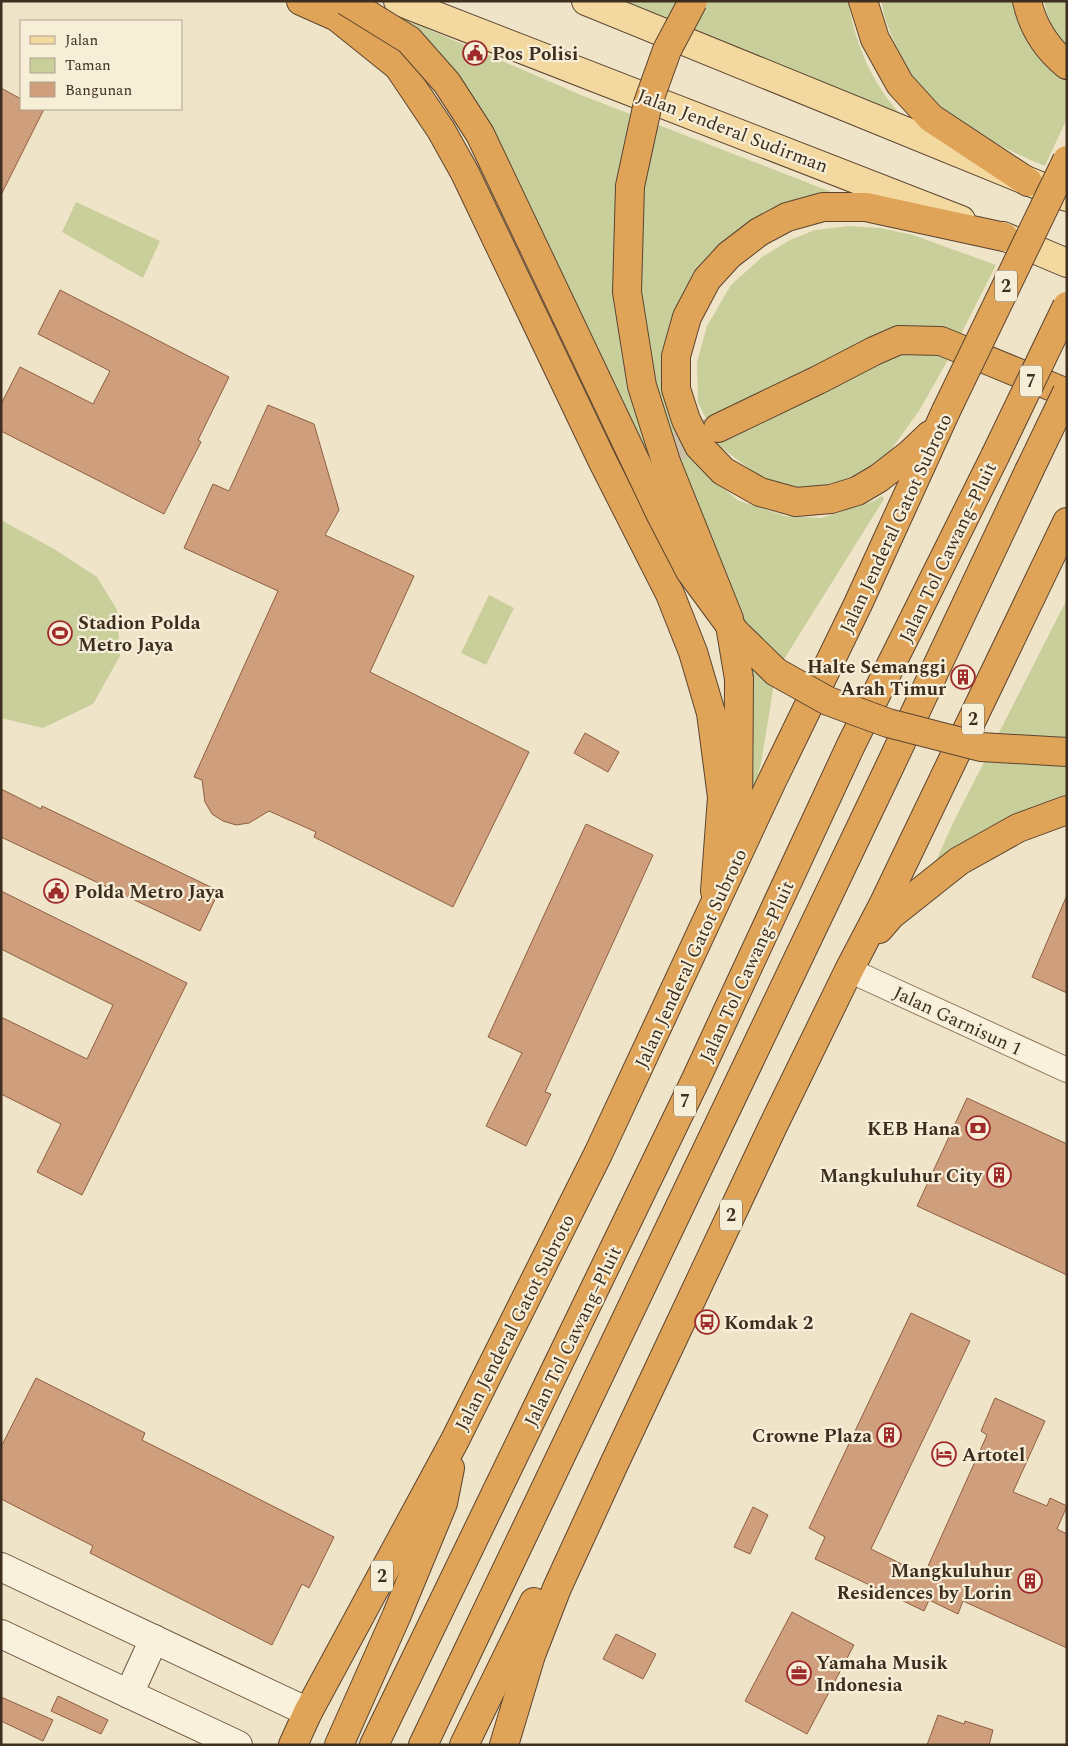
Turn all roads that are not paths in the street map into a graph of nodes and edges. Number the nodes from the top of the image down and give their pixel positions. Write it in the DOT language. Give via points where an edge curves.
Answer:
graph roads {
  1 [pos="301,1"];
  2 [pos="346,1"];
  3 [pos="398,1"];
  4 [pos="586,1"];
  5 [pos="693,1"];
  6 [pos="863,1"];
  7 [pos="1027,1"];
  8 [pos="1067,65"];
  9 [pos="1067,160"];
  10 [pos="1028,182"];
  11 [pos="1067,197"];
  12 [pos="1004,237"];
  13 [pos="1067,263"];
  14 [pos="1067,306"];
  15 [pos="1067,393"];
  16 [pos="943,417"];
  17 [pos="718,428"];
  18 [pos="1067,522"];
  19 [pos="1067,752"];
  20 [pos="1067,810"];
  21 [pos="737,858"];
  22 [pos="714,907"];
  23 [pos="850,969"];
  24 [pos="1067,1070"];
  25 [pos="456,1440"];
  26 [pos="1,1567"];
  27 [pos="1,1634"];
  28 [pos="154,1639"];
  29 [pos="130,1694"];
  30 [pos="308,1712"];
  31 [pos="238,1745"];
  32 [pos="293,1745"];
  33 [pos="339,1745"];
  34 [pos="374,1745"];
  35 [pos="423,1745"];
  36 [pos="464,1745"];
  37 [pos="504,1745"];
  1 -- 22 [label="highway" via="337,16 398,66 441,130 612,465 693,652 710,713 722,797"];
  2 -- 19 [label="highway, bridge" via="409,40 447,83 480,134 690,571 735,632 776,672 828,701 888,723 981,746"];
  3 -- 12 [label="main road, Jalan Jenderal Sudirman"];
  4 -- 10 [label="main road"];
  5 -- 21 [label="highway, bridge" via="668,50 648,103 630,186 626,292 642,386 666,462 729,619 739,679"];
  6 -- 10 [label="highway" via="875,38 900,84 931,118"];
  7 -- 8 [label="highway" via="1041,39"];
  9 -- 16 [label="highway, Jalan Jenderal Gatot Subroto / 2, bridge"];
  10 -- 11 [label="main road"];
  12 -- 13 [label="main road, Jalan Jenderal Sudirman"];
  12 -- 16 [label="highway" via="866,207 823,207 787,217 729,254 707,279 687,317 676,356 676,389 686,420 699,446 722,472 760,492 796,502 831,499 857,491 911,453"];
  14 -- 34 [label="highway, Jalan Tol Cawang–Pluit / 7, bridge" via="851,745 695,1081"];
  15 -- 17 [label="highway" via="941,340 899,340"];
  15 -- 35 [label="highway, Jalan Tol Cawang–Pluit / 7, bridge"];
  16 -- 21 [label="highway, Jalan Jenderal Gatot Subroto / 2"];
  18 -- 23 [label="highway, 2"];
  20 -- 23 [label="highway" via="1018,828 959,861 891,915"];
  21 -- 22 [label="highway, Jalan Jenderal Gatot Subroto / 2"];
  22 -- 25 [label="highway, Jalan Jenderal Gatot Subroto / 2" via="598,1154"];
  23 -- 24 [label="street, Jalan Garnisun 1"];
  23 -- 36 [label="highway" via="771,1100"];
  23 -- 37 [label="highway, 2" via="557,1588 531,1655"];
  25 -- 30 [label="highway, Jalan Jenderal Gatot Subroto / 2"];
  25 -- 33 [label="highway" via="443,1503"];
  26 -- 28 [label="main road"];
  27 -- 29 [label="main road"];
  28 -- 29 [label="main road"];
  28 -- 30 [label="main road"];
  29 -- 31 [label="main road"];
  30 -- 32 [label="highway, Jalan Jenderal Gatot Subroto / 2"];
}
